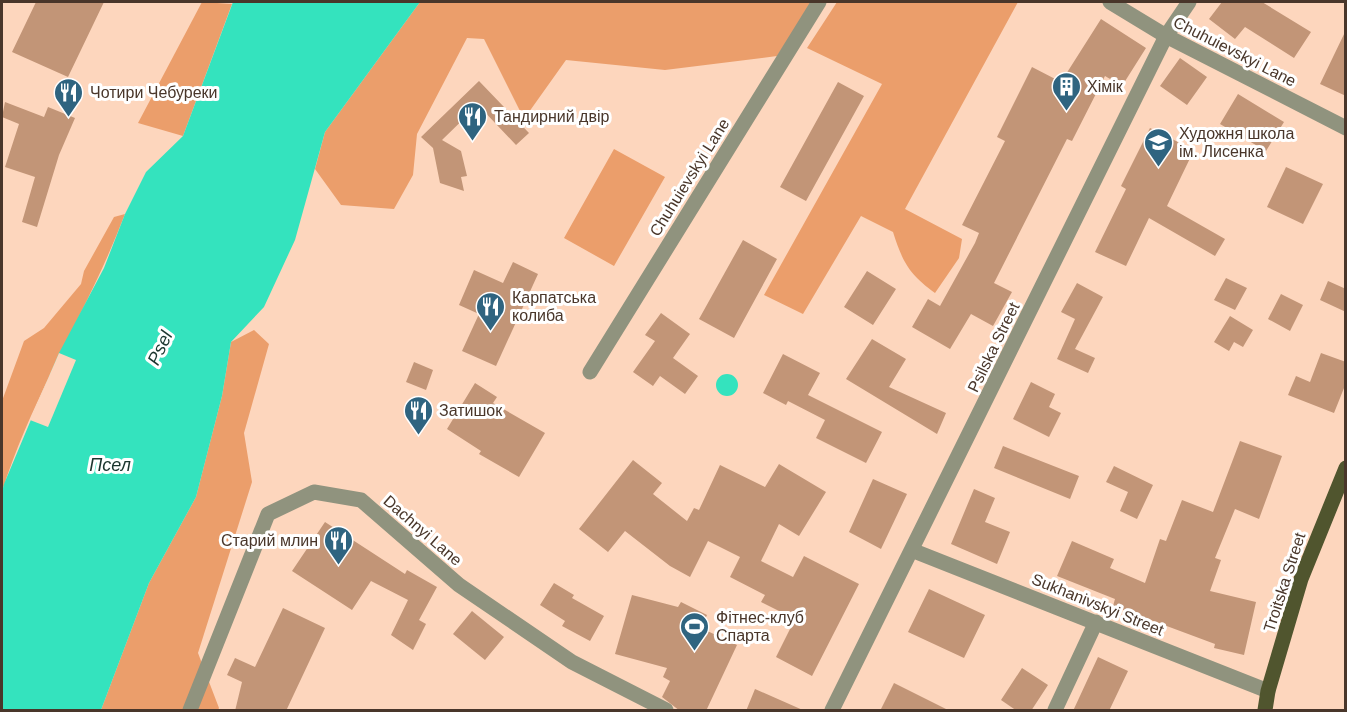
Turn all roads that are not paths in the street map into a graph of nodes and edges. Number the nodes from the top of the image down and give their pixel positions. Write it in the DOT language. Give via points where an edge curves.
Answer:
graph roads {
  1 [pos="819,2"];
  2 [pos="1110,2"];
  3 [pos="1189,2"];
  4 [pos="1166,36"];
  5 [pos="1346,128"];
  6 [pos="590,372"];
  7 [pos="1346,468"];
  8 [pos="914,551"];
  9 [pos="1096,622"];
  10 [pos="1268,691"];
  11 [pos="190,711"];
  12 [pos="666,711"];
  13 [pos="832,711"];
  14 [pos="1055,711"];
  15 [pos="1265,711"];
  1 -- 6 [label="street, Chuhuievskyi Lane"];
  2 -- 4 [label="street, Chuhuievskyi Lane"];
  3 -- 4 [label="street, Psilska Street"];
  4 -- 5 [label="street, Chuhuievskyi Lane"];
  4 -- 8 [label="street, Psilska Street"];
  7 -- 10 [label="main road, Troitska Street" via="1301,579"];
  8 -- 9 [label="street, Sukhanivskyi Street"];
  8 -- 13 [label="street, Psilska Street"];
  9 -- 10 [label="street, Sukhanivskyi Street"];
  9 -- 14 [label="street"];
  10 -- 15 [label="main road, Troitska Street"];
  11 -- 12 [label="street, Dachnyi Lane" via="268,514 314,492 361,500 468,592 572,662"];
}
